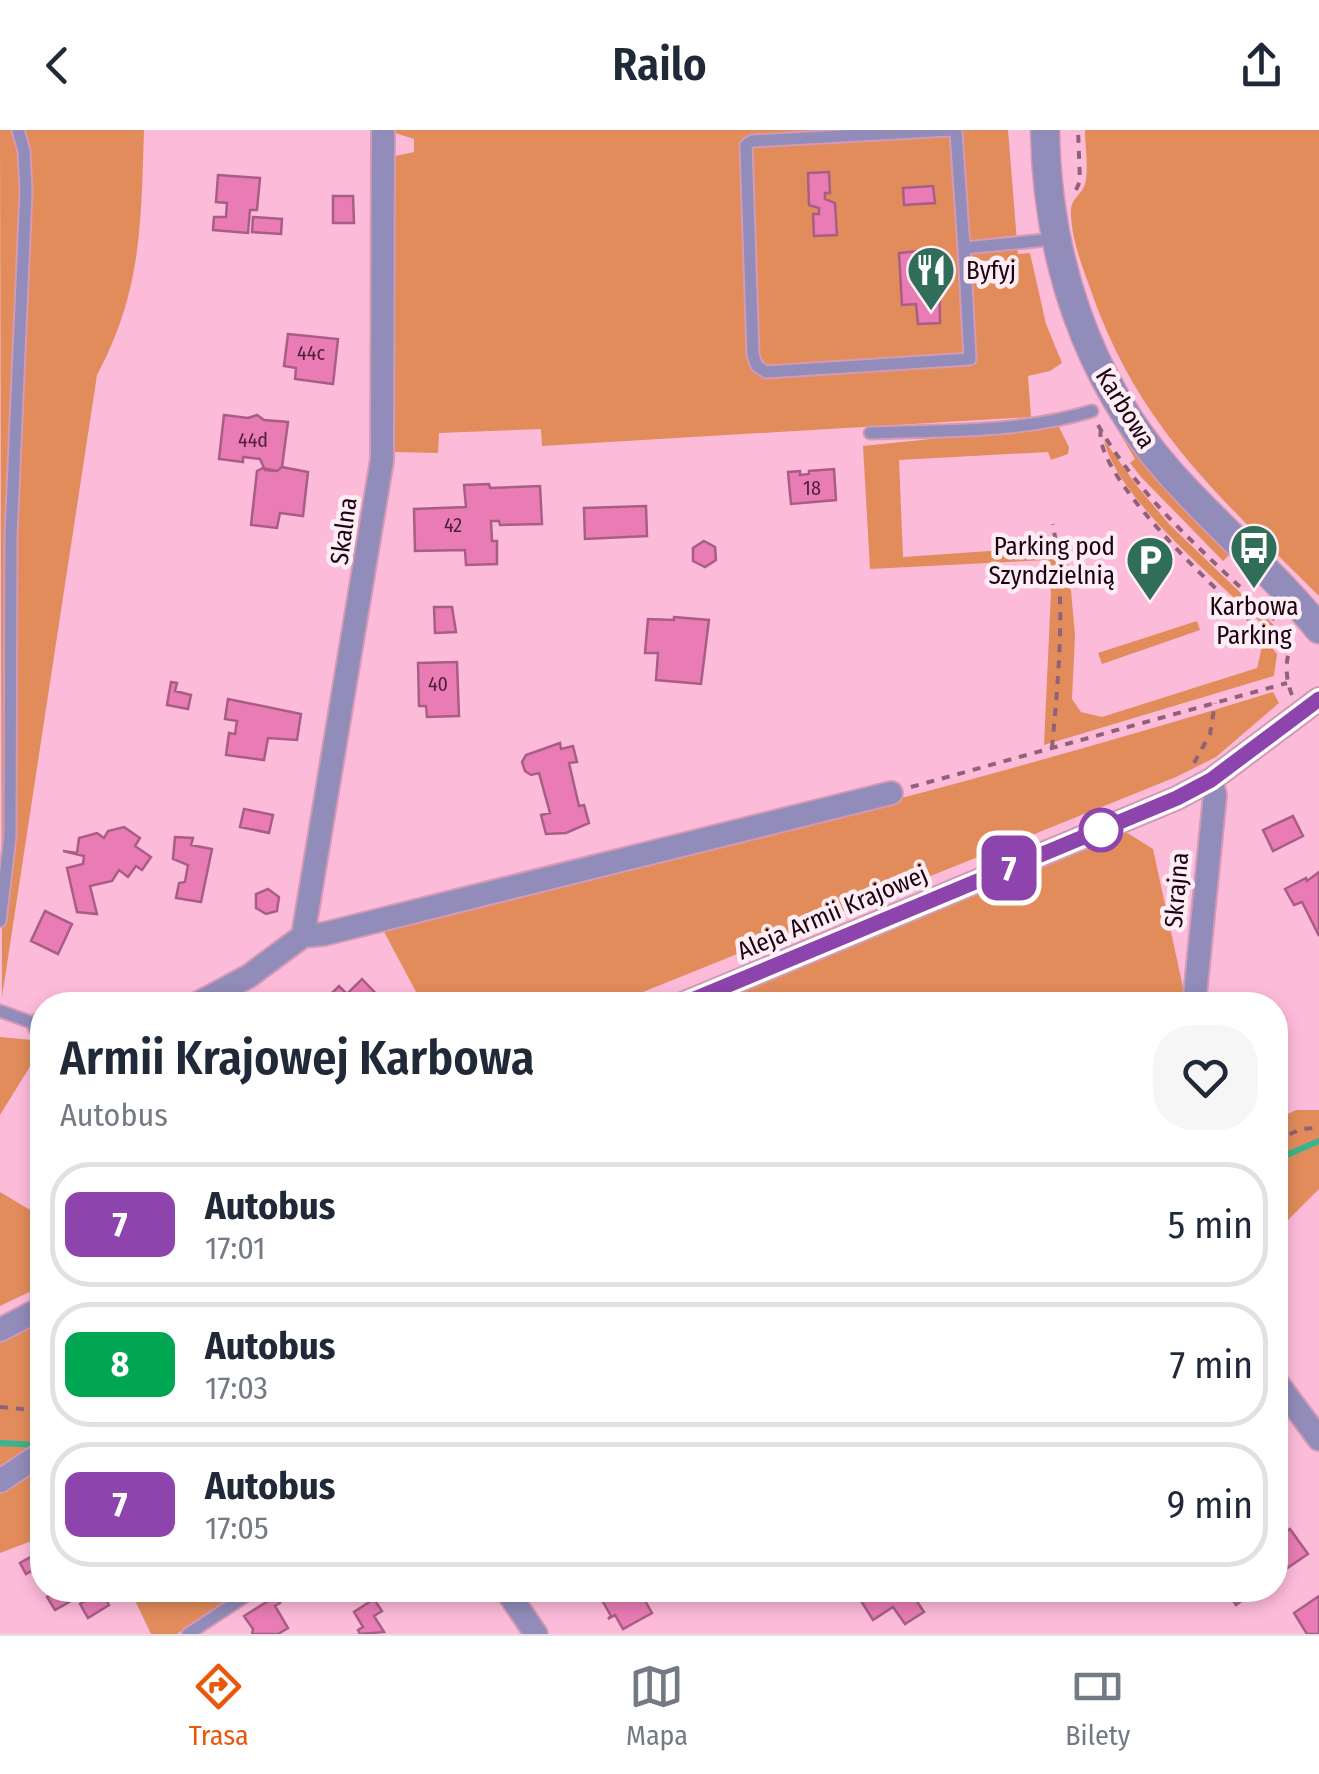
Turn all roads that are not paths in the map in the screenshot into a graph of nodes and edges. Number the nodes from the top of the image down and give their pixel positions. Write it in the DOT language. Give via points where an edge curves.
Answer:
graph roads {
  1 [pos="18,130"];
  2 [pos="383,130"];
  3 [pos="1045,130"];
  4 [pos="1055,239"];
  5 [pos="964,248"];
  6 [pos="1092,411"];
  7 [pos="870,433"];
  8 [pos="1306,633"];
  9 [pos="1319,699"];
  10 [pos="1211,780"];
  11 [pos="892,793"];
  12 [pos="0,921"];
  13 [pos="303,936"];
  14 [pos="219,992"];
  15 [pos="711,992"];
  16 [pos="1195,992"];
  17 [pos="0,1011"];
  18 [pos="30,1021"];
  19 [pos="30,1314"];
  20 [pos="0,1330"];
  21 [pos="1288,1397"];
  22 [pos="1319,1439"];
  23 [pos="30,1461"];
  24 [pos="0,1480"];
  25 [pos="237,1602"];
  26 [pos="514,1602"];
  27 [pos="188,1634"];
  28 [pos="536,1634"];
  1 -- 12 [label="lane" via="26,192 10,535 10,836"];
  2 -- 13 [label="street, Skalna" via="382,460"];
  3 -- 4 [label="street, Karbowa"];
  4 -- 5 [label="lane"];
  4 -- 8 [label="street, Karbowa" via="1079,322 1134,428"];
  5 -- 5 [label="lane" via="970,359 766,372 753,355 746,145 956,132"];
  6 -- 7 [label="lane" via="1031,424"];
  9 -- 10 [label="street, Aleja Armii Krajowej"];
  10 -- 15 [label="street, Aleja Armii Krajowej"];
  10 -- 16 [label="street, Skrajna"];
  11 -- 13 [label="street"];
  13 -- 14 [label="street"];
  17 -- 18 [label="lane"];
  19 -- 20 [label="street"];
  21 -- 22 [label="street"];
  23 -- 24 [label="street"];
  25 -- 27 [label="lane"];
  26 -- 28 [label="street"];
}
